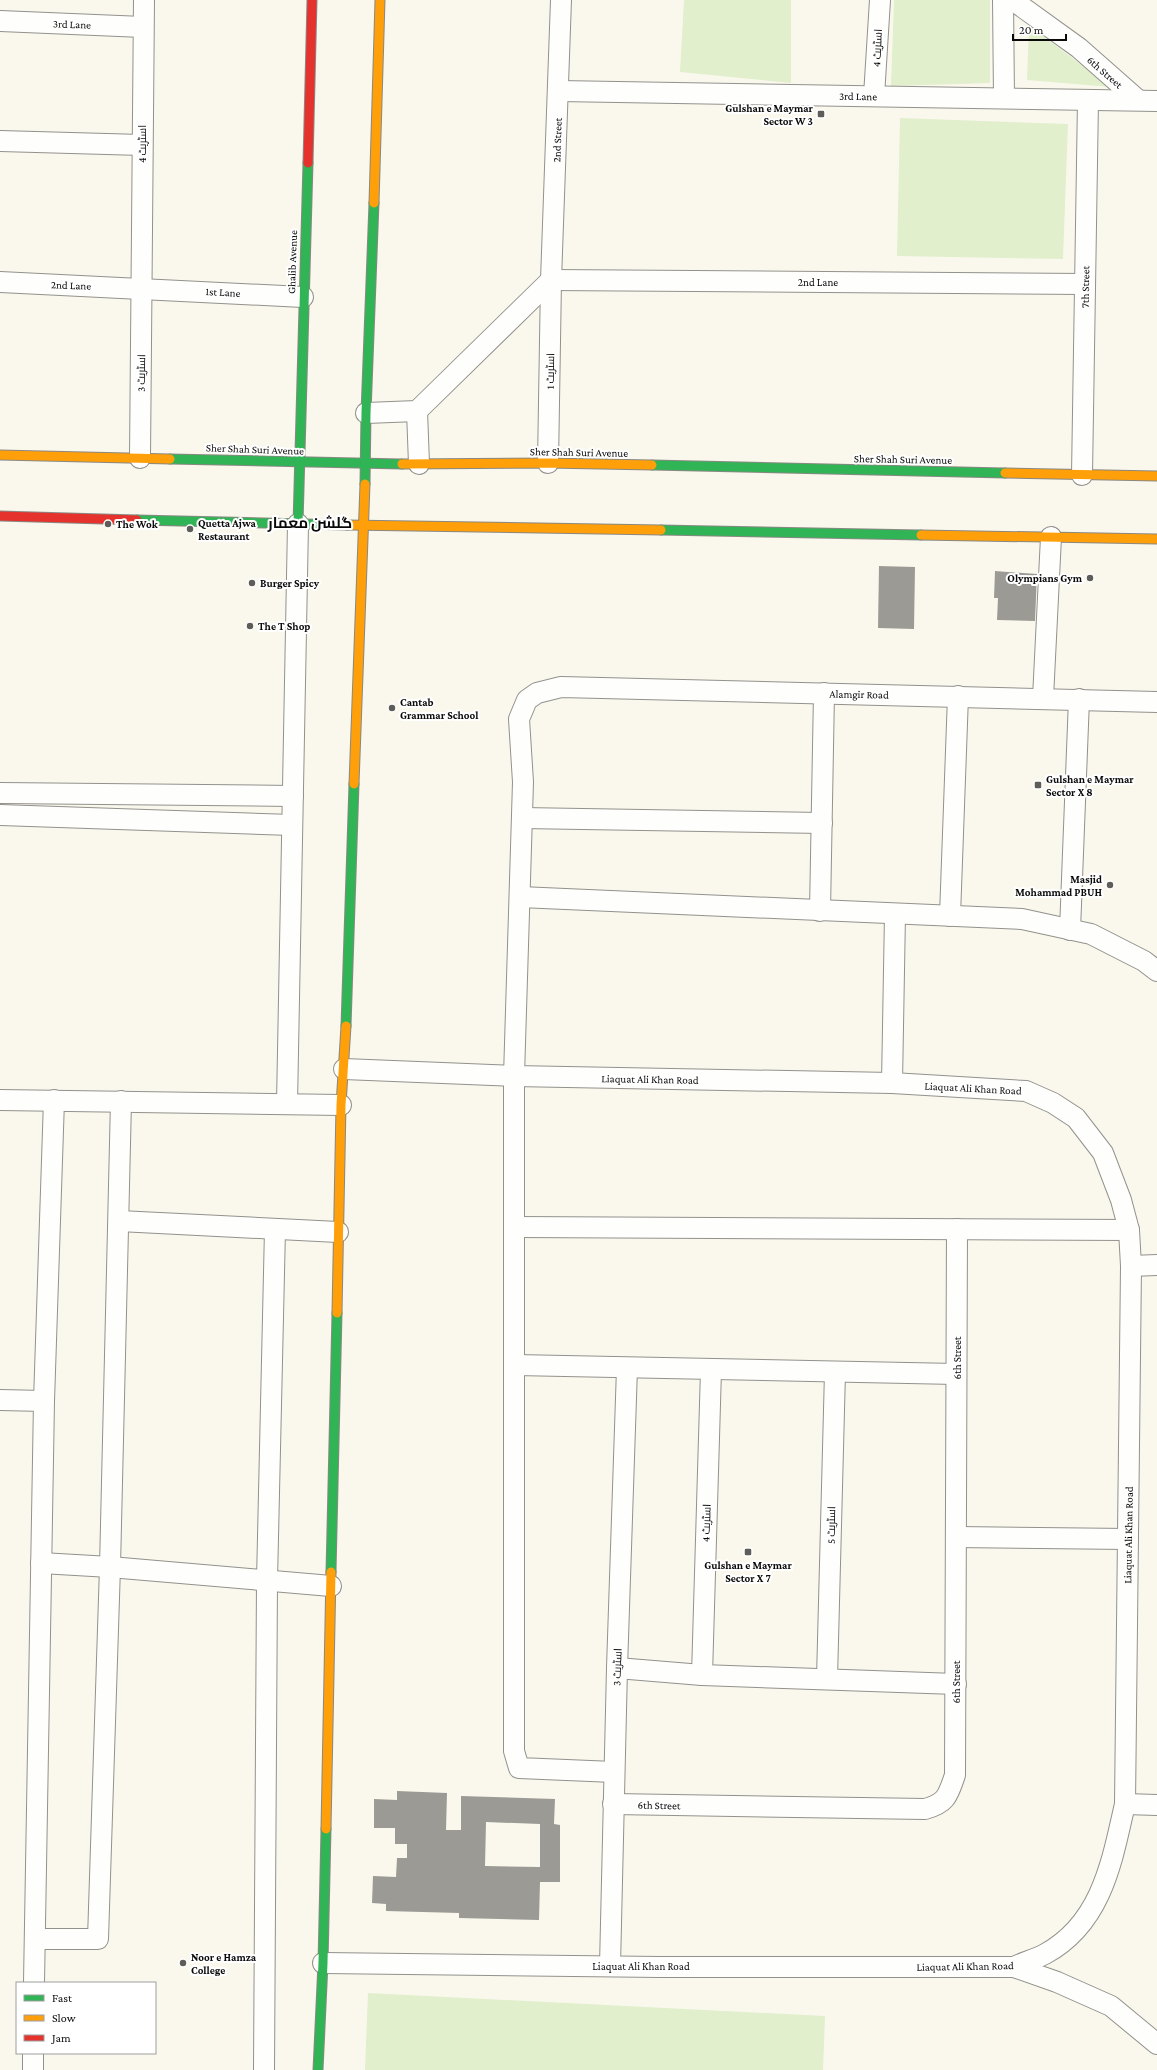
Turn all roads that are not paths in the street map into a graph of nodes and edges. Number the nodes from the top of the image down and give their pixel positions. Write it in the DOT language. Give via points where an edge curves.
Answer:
graph roads {
  1 [pos="144,0"];
  2 [pos="312,0"];
  3 [pos="380,0"];
  4 [pos="561,0"];
  5 [pos="880,0"];
  6 [pos="1003,0"];
  7 [pos="1016,0"];
  8 [pos="0,21"];
  9 [pos="143,27"];
  10 [pos="558,91"];
  11 [pos="874,96"];
  12 [pos="1004,98"];
  13 [pos="1088,100"];
  14 [pos="1148,100"];
  15 [pos="0,141"];
  16 [pos="142,145"];
  17 [pos="551,280"];
  18 [pos="0,282"];
  19 [pos="1085,284"];
  20 [pos="143,288"];
  21 [pos="303,296"];
  22 [pos="417,411"];
  23 [pos="366,413"];
  24 [pos="0,455"];
  25 [pos="140,458"];
  26 [pos="299,463"];
  27 [pos="548,463"];
  28 [pos="366,464"];
  29 [pos="419,464"];
  30 [pos="1082,475"];
  31 [pos="1157,476"];
  32 [pos="0,516"];
  33 [pos="298,524"];
  34 [pos="362,524"];
  35 [pos="1051,537"];
  36 [pos="1157,539"];
  37 [pos="824,693"];
  38 [pos="958,696"];
  39 [pos="1043,698"];
  40 [pos="1078,699"];
  41 [pos="1157,702"];
  42 [pos="0,793"];
  43 [pos="293,796"];
  44 [pos="0,815"];
  45 [pos="522,818"];
  46 [pos="822,823"];
  47 [pos="292,825"];
  48 [pos="520,897"];
  49 [pos="820,911"];
  50 [pos="895,914"];
  51 [pos="950,916"];
  52 [pos="1070,930"];
  53 [pos="1157,971"];
  54 [pos="344,1069"];
  55 [pos="514,1076"];
  56 [pos="892,1083"];
  57 [pos="0,1100"];
  58 [pos="54,1100"];
  59 [pos="122,1101"];
  60 [pos="287,1104"];
  61 [pos="341,1105"];
  62 [pos="119,1221"];
  63 [pos="515,1227"];
  64 [pos="275,1229"];
  65 [pos="957,1229"];
  66 [pos="1129,1230"];
  67 [pos="338,1232"];
  68 [pos="1157,1265"];
  69 [pos="1131,1266"];
  70 [pos="515,1365"];
  71 [pos="627,1368"];
  72 [pos="710,1370"];
  73 [pos="835,1372"];
  74 [pos="956,1374"];
  75 [pos="0,1400"];
  76 [pos="44,1401"];
  77 [pos="956,1537"];
  78 [pos="1128,1539"];
  79 [pos="42,1563"];
  80 [pos="110,1567"];
  81 [pos="267,1581"];
  82 [pos="331,1586"];
  83 [pos="617,1668"];
  84 [pos="702,1675"];
  85 [pos="827,1679"];
  86 [pos="956,1684"];
  87 [pos="614,1772"];
  88 [pos="613,1804"];
  89 [pos="1124,1804"];
  90 [pos="1157,1804"];
  91 [pos="35,1939"];
  92 [pos="323,1963"];
  93 [pos="610,1966"];
  94 [pos="1014,1967"];
  95 [pos="34,1982"];
  96 [pos="1157,2044"];
  97 [pos="33,2054"];
  98 [pos="33,2070"];
  99 [pos="264,2070"];
  100 [pos="318,2070"];
  1 -- 9 [label="street, اسٹریٹ 4"];
  2 -- 21 [label="street, Ghalib Avenue"];
  3 -- 23 [label="street"];
  4 -- 10 [label="street, 2nd Street"];
  5 -- 11 [label="street, اسٹریٹ 4"];
  6 -- 12 [label="street"];
  7 -- 14 [label="street, 6th Street"];
  8 -- 9 [label="street, 3rd Lane"];
  9 -- 16 [label="street, اسٹریٹ 4"];
  10 -- 11 [label="street, 3rd Lane"];
  10 -- 17 [label="street, 2nd Street"];
  11 -- 12 [label="street, 3rd Lane"];
  12 -- 13 [label="street, 3rd Lane"];
  13 -- 14 [label="street, 3rd Lane"];
  13 -- 19 [label="street, 7th Street"];
  15 -- 16 [label="street"];
  16 -- 20 [label="street, اسٹریٹ 4"];
  17 -- 19 [label="street, 2nd Lane"];
  17 -- 22 [label="street"];
  17 -- 27 [label="street, اسٹریٹ 1"];
  18 -- 20 [label="street, 2nd Lane"];
  19 -- 30 [label="street, 7th Street"];
  20 -- 21 [label="street, 1st Lane"];
  20 -- 25 [label="street, اسٹریٹ 3"];
  21 -- 26 [label="street, Ghalib Avenue"];
  22 -- 23 [label="street"];
  22 -- 29 [label="street"];
  23 -- 28 [label="street"];
  24 -- 25 [label="street, Sher Shah Suri Avenue"];
  25 -- 26 [label="street, Sher Shah Suri Avenue"];
  26 -- 28 [label="street, Sher Shah Suri Avenue"];
  26 -- 33 [label="street, Ghalib Avenue"];
  27 -- 29 [label="street, Sher Shah Suri Avenue"];
  27 -- 30 [label="street, Sher Shah Suri Avenue"];
  28 -- 29 [label="street, Sher Shah Suri Avenue"];
  28 -- 34 [label="street"];
  30 -- 31 [label="street, Sher Shah Suri Avenue"];
  32 -- 33 [label="street"];
  33 -- 34 [label="street"];
  33 -- 43 [label="street"];
  34 -- 35 [label="street"];
  34 -- 54 [label="street"];
  35 -- 36 [label="street"];
  35 -- 39 [label="street"];
  37 -- 38 [label="street, Alamgir Road"];
  37 -- 45 [label="street, Alamgir Road" via="561,687 536,693 527,700 519,719 523,782"];
  37 -- 46 [label="street"];
  38 -- 39 [label="street, Alamgir Road"];
  38 -- 51 [label="street"];
  39 -- 40 [label="street, Alamgir Road"];
  40 -- 41 [label="street, Alamgir Road"];
  40 -- 52 [label="street"];
  42 -- 43 [label="street"];
  43 -- 47 [label="street"];
  44 -- 47 [label="street"];
  45 -- 46 [label="street"];
  45 -- 48 [label="street, Alamgir Road"];
  46 -- 49 [label="street"];
  47 -- 60 [label="street"];
  48 -- 49 [label="street"];
  48 -- 55 [label="street, Alamgir Road"];
  49 -- 50 [label="street"];
  50 -- 51 [label="street"];
  50 -- 56 [label="street"];
  51 -- 52 [label="street" via="1022,920"];
  52 -- 53 [label="street" via="1091,934 1144,961"];
  54 -- 55 [label="street, Liaquat Ali Khan Road"];
  54 -- 61 [label="street"];
  55 -- 56 [label="street, Liaquat Ali Khan Road"];
  55 -- 63 [label="street, Alamgir Road"];
  56 -- 66 [label="street, Liaquat Ali Khan Road" via="1026,1091 1053,1103 1076,1118 1103,1153 1121,1200"];
  57 -- 58 [label="street"];
  58 -- 59 [label="street"];
  58 -- 76 [label="street"];
  59 -- 60 [label="street"];
  59 -- 62 [label="street"];
  60 -- 61 [label="street"];
  61 -- 67 [label="street"];
  62 -- 64 [label="street"];
  62 -- 80 [label="street"];
  63 -- 65 [label="street"];
  63 -- 70 [label="street, Alamgir Road"];
  64 -- 67 [label="street"];
  64 -- 81 [label="street"];
  65 -- 66 [label="street"];
  65 -- 74 [label="street, 6th Street"];
  66 -- 69 [label="street, Liaquat Ali Khan Road"];
  67 -- 82 [label="street"];
  68 -- 69 [label="street"];
  69 -- 78 [label="street, Liaquat Ali Khan Road"];
  70 -- 71 [label="street"];
  70 -- 87 [label="street, Alamgir Road" via="514,1751 520,1768"];
  71 -- 72 [label="street"];
  71 -- 83 [label="street, اسٹریٹ 3"];
  72 -- 73 [label="street"];
  72 -- 84 [label="street, اسٹریٹ 4"];
  73 -- 74 [label="street"];
  73 -- 85 [label="street, اسٹریٹ 5"];
  74 -- 77 [label="street, 6th Street"];
  75 -- 76 [label="street"];
  76 -- 79 [label="street"];
  77 -- 78 [label="street"];
  77 -- 86 [label="street, 6th Street"];
  78 -- 89 [label="street, Liaquat Ali Khan Road"];
  79 -- 80 [label="street"];
  79 -- 91 [label="street"];
  80 -- 81 [label="street"];
  80 -- 91 [label="street" via="98,1939"];
  81 -- 82 [label="street"];
  81 -- 99 [label="street"];
  82 -- 92 [label="street"];
  83 -- 84 [label="street"];
  83 -- 87 [label="street, اسٹریٹ 3"];
  84 -- 85 [label="street"];
  85 -- 86 [label="street"];
  86 -- 88 [label="street, 6th Street" via="955,1775 948,1794 940,1805 925,1809"];
  87 -- 88 [label="street, اسٹریٹ 3"];
  88 -- 93 [label="street, اسٹریٹ 3"];
  89 -- 90 [label="street"];
  89 -- 94 [label="street, Liaquat Ali Khan Road" via="1109,1872 1093,1907 1071,1936 1045,1954"];
  91 -- 95 [label="street"];
  92 -- 93 [label="street, Liaquat Ali Khan Road"];
  92 -- 100 [label="street"];
  93 -- 94 [label="street, Liaquat Ali Khan Road"];
  94 -- 96 [label="street" via="1057,1982 1111,2006"];
  97 -- 98 [label="street"];
}
